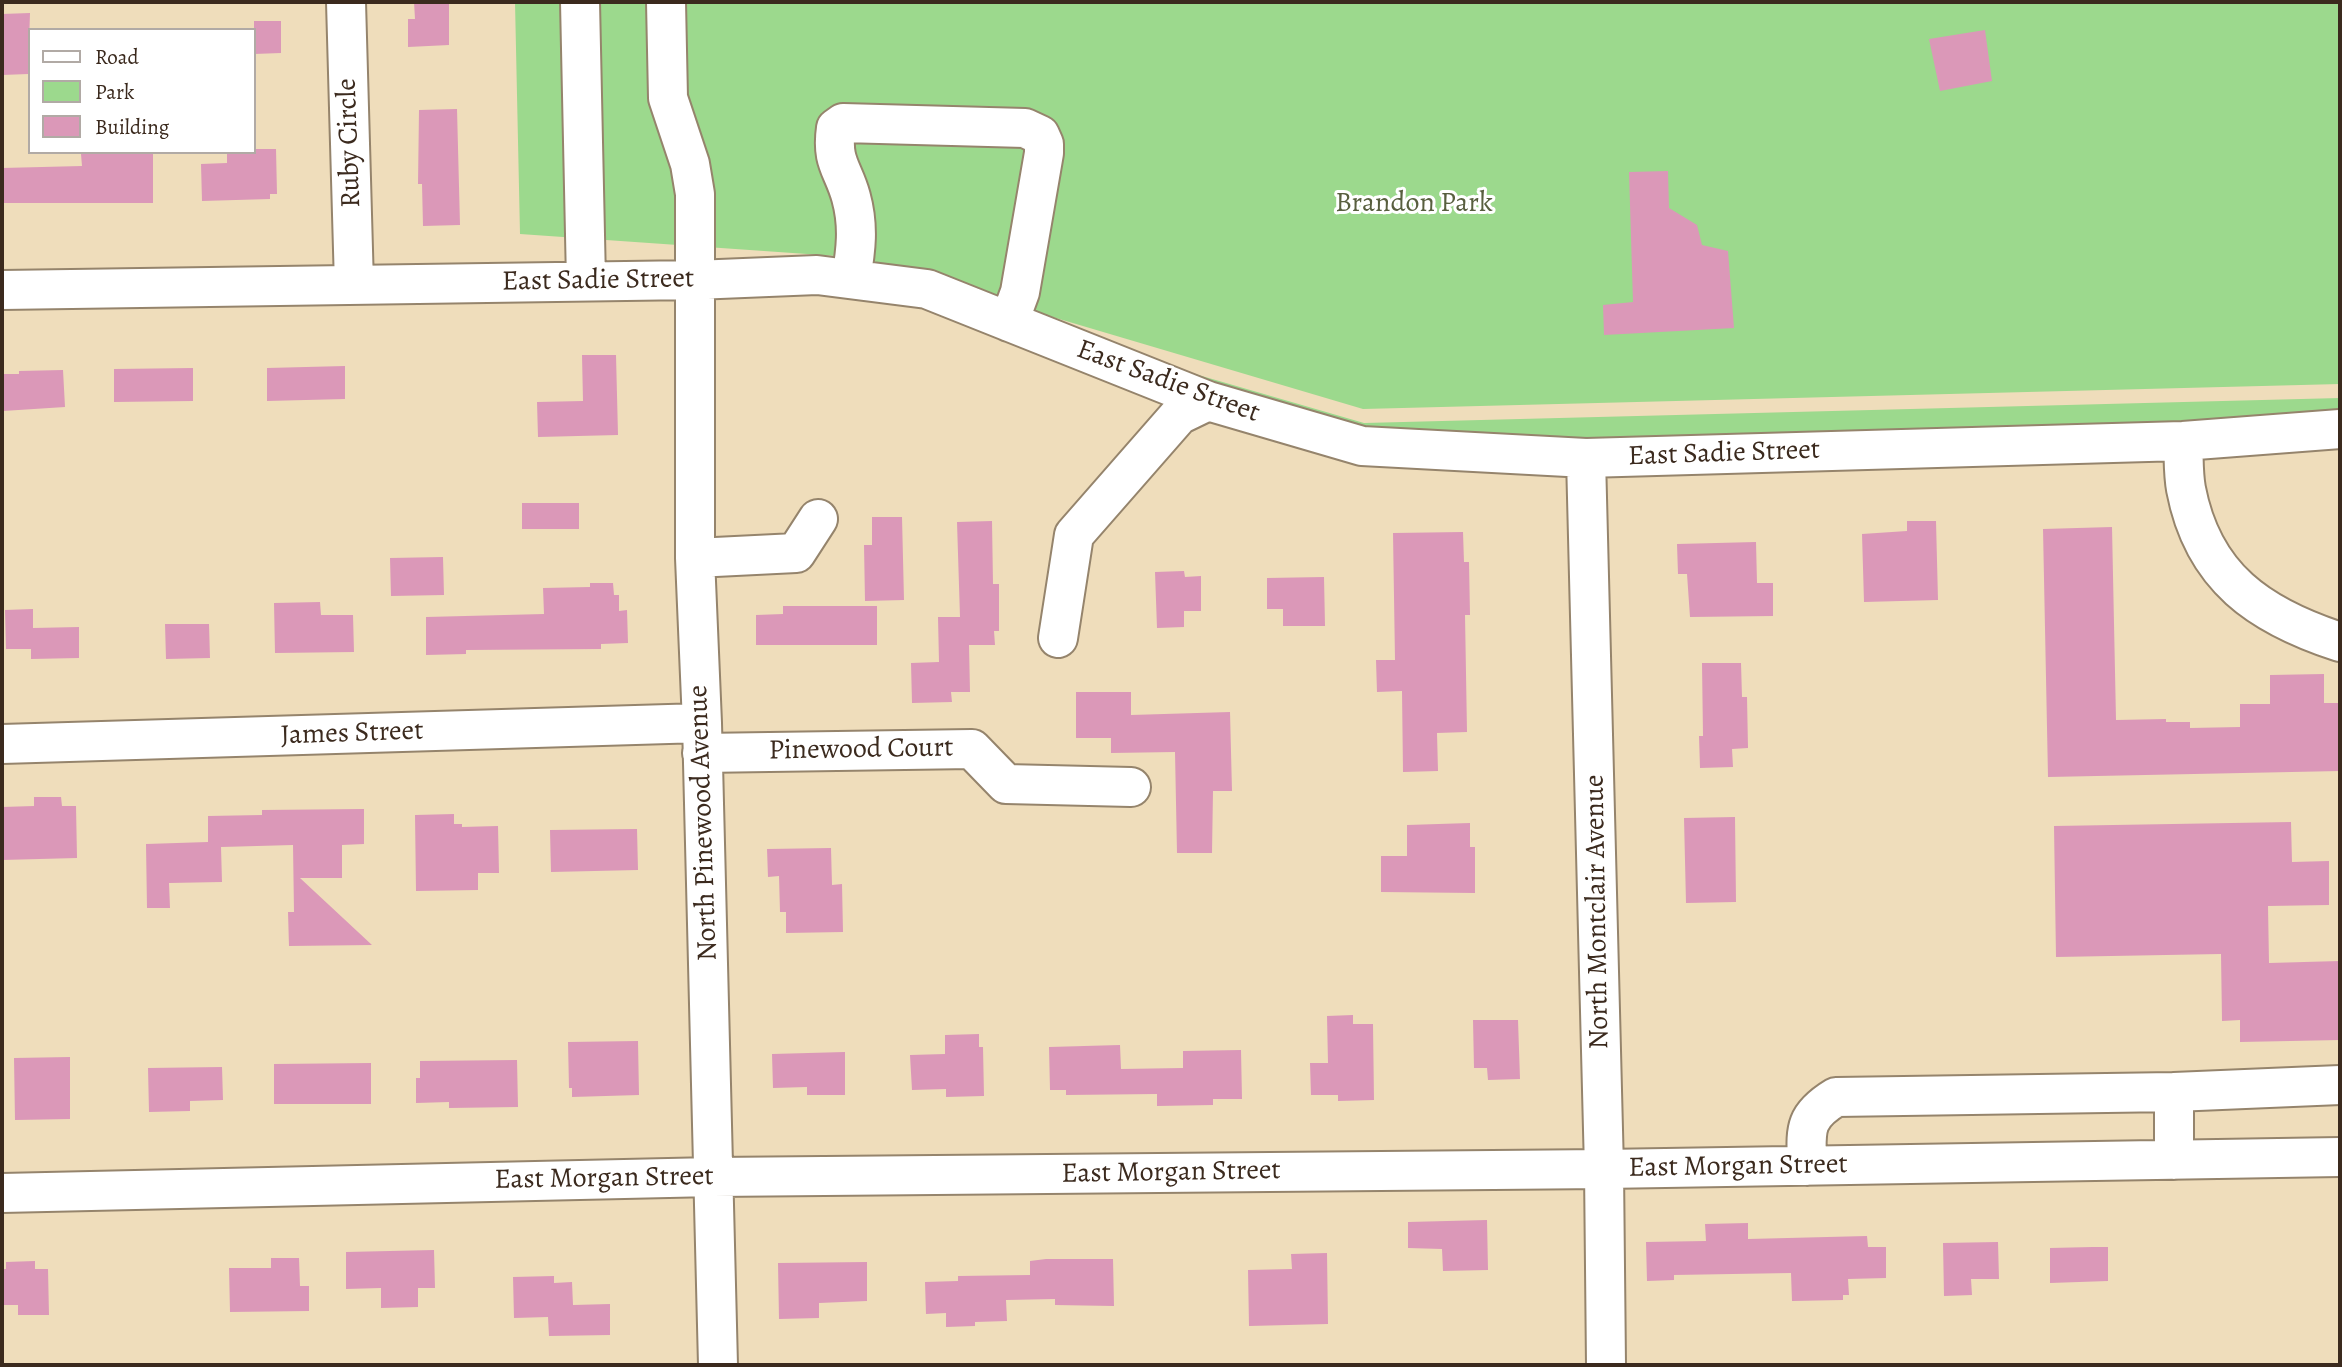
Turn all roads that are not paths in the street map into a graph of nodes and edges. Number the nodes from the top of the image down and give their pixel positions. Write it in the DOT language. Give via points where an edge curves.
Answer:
graph roads {
  1 [pos="346,2"];
  2 [pos="580,2"];
  3 [pos="666,2"];
  4 [pos="851,279"];
  5 [pos="695,280"];
  6 [pos="586,281"];
  7 [pos="355,285"];
  8 [pos="2,290"];
  9 [pos="1009,322"];
  10 [pos="1208,401"];
  11 [pos="2340,429"];
  12 [pos="2183,441"];
  13 [pos="1586,458"];
  14 [pos="818,519"];
  15 [pos="695,558"];
  16 [pos="1058,638"];
  17 [pos="2340,642"];
  18 [pos="702,738"];
  19 [pos="2,744"];
  20 [pos="1130,787"];
  21 [pos="2340,1085"];
  22 [pos="2174,1092"];
  23 [pos="2340,1157"];
  24 [pos="2174,1160"];
  25 [pos="1807,1166"];
  26 [pos="1604,1169"];
  27 [pos="713,1177"];
  28 [pos="2,1193"];
  29 [pos="718,1365"];
  30 [pos="1606,1365"];
  1 -- 7 [label="street, Ruby Circle"];
  2 -- 6 [label="street"];
  3 -- 5 [label="street, North Pinewood Avenue" via="668,98 695,194"];
  4 -- 5 [label="street, East Sadie Street" via="817,275"];
  4 -- 9 [label="street, East Sadie Street" via="927,289"];
  4 -- 9 [label="street" via="858,239 856,218 835,159 836,128 843,123 1025,128 1040,135 1044,153 1020,292"];
  5 -- 6 [label="street, East Sadie Street"];
  5 -- 15 [label="street, North Pinewood Avenue"];
  6 -- 7 [label="street, East Sadie Street"];
  7 -- 8 [label="street, East Sadie Street"];
  9 -- 10 [label="street, East Sadie Street"];
  10 -- 13 [label="street, East Sadie Street" via="1362,446"];
  10 -- 16 [label="street" via="1179,415 1074,534"];
  11 -- 12 [label="street, East Sadie Street"];
  12 -- 13 [label="street, East Sadie Street"];
  12 -- 17 [label="street" via="2191,509 2223,572 2265,611"];
  13 -- 26 [label="street, North Montclair Avenue"];
  14 -- 15 [label="street" via="796,553"];
  15 -- 18 [label="street, North Pinewood Avenue"];
  18 -- 19 [label="street, James Street"];
  18 -- 20 [label="street, Pinewood Court" via="972,749 1006,783"];
  18 -- 27 [label="street, North Pinewood Avenue"];
  21 -- 22 [label="street"];
  22 -- 24 [label="street"];
  22 -- 25 [label="street" via="1836,1097 1814,1111 1806,1133"];
  23 -- 24 [label="street, East Morgan Street"];
  24 -- 25 [label="street, East Morgan Street"];
  25 -- 26 [label="street, East Morgan Street"];
  26 -- 27 [label="street, East Morgan Street"];
  26 -- 30 [label="street, North Montclair Avenue"];
  27 -- 28 [label="street, East Morgan Street"];
  27 -- 29 [label="street, North Pinewood Avenue"];
}
